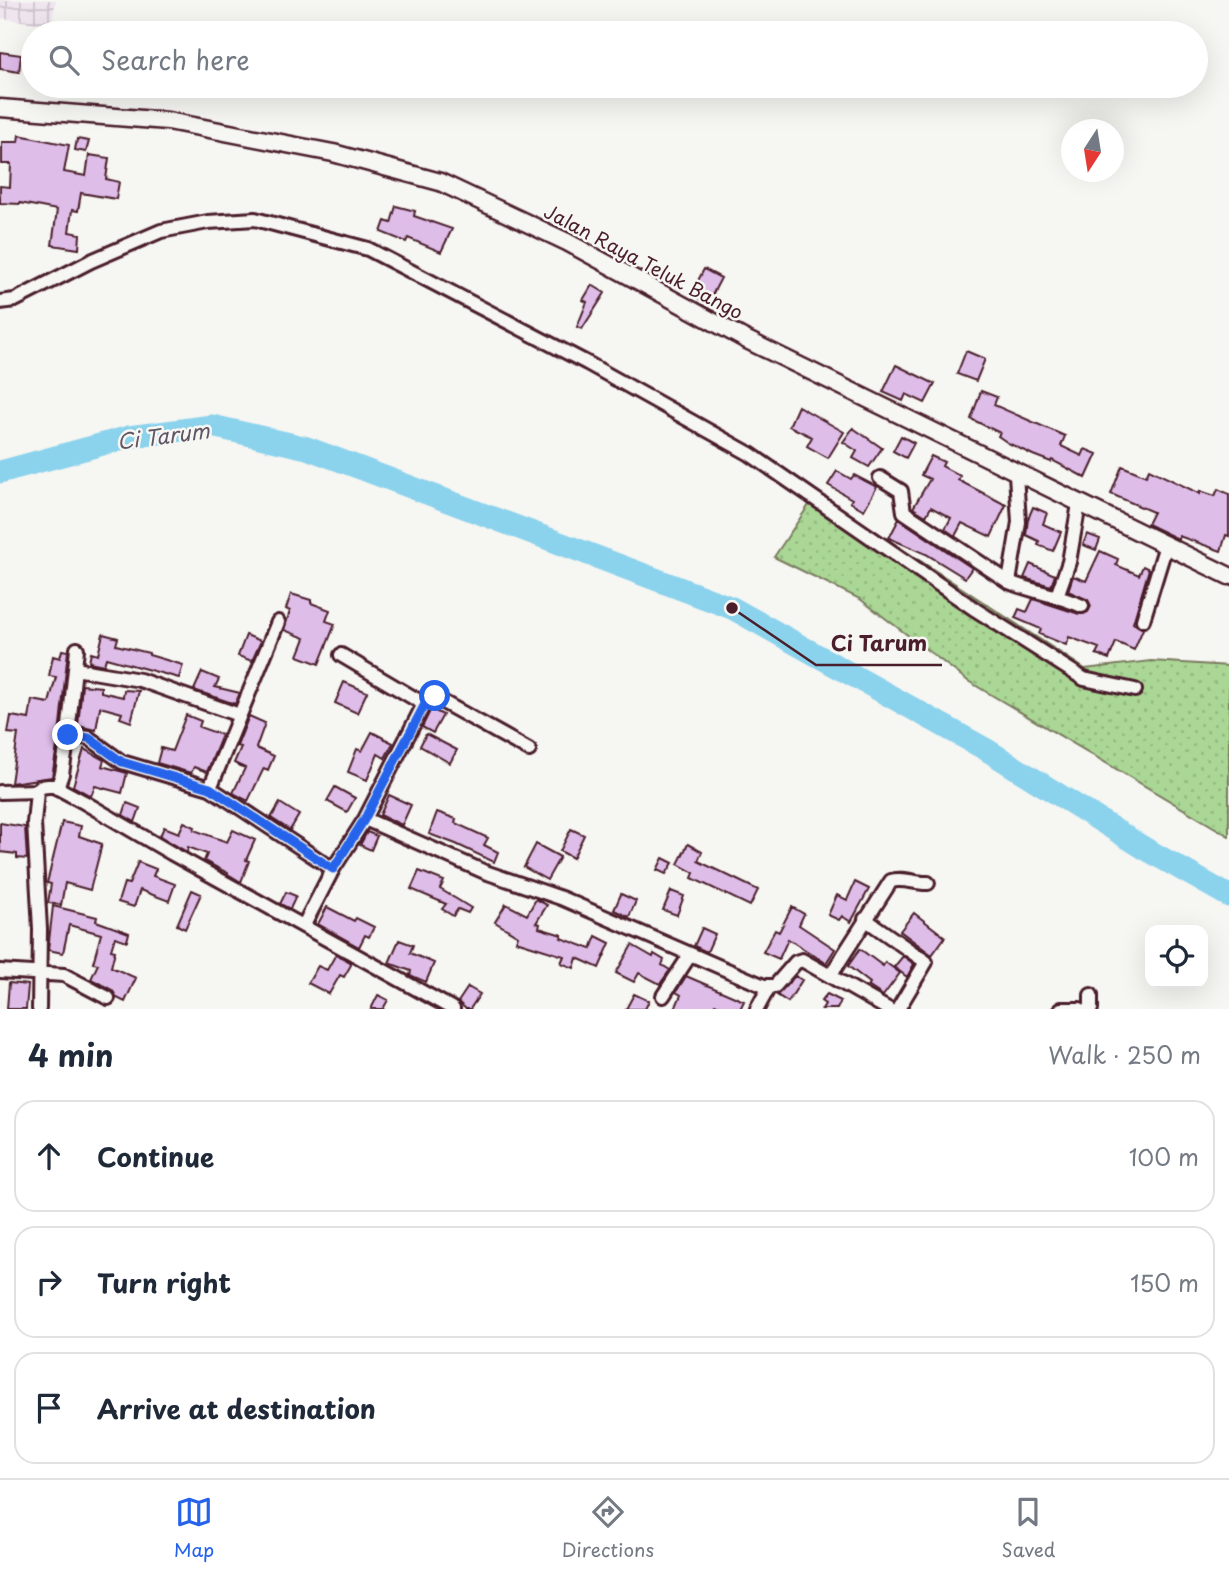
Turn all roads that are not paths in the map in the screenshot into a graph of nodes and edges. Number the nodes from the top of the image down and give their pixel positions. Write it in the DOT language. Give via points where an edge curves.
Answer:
graph roads {
  1 [pos="0,108"];
  2 [pos="0,302"];
  3 [pos="1016,474"];
  4 [pos="880,478"];
  5 [pos="1079,503"];
  6 [pos="1166,545"];
  7 [pos="1229,576"];
  8 [pos="1009,582"];
  9 [pos="1057,596"];
  10 [pos="1082,606"];
  11 [pos="1143,620"];
  12 [pos="278,622"];
  13 [pos="77,649"];
  14 [pos="341,655"];
  15 [pos="75,669"];
  16 [pos="1135,690"];
  17 [pos="425,704"];
  18 [pos="239,715"];
  19 [pos="68,735"];
  20 [pos="529,750"];
  21 [pos="57,788"];
  22 [pos="210,788"];
  23 [pos="0,792"];
  24 [pos="37,792"];
  25 [pos="365,819"];
  26 [pos="333,869"];
  27 [pos="928,883"];
  28 [pos="865,919"];
  29 [pos="304,925"];
  30 [pos="691,955"];
  31 [pos="0,971"];
  32 [pos="39,973"];
  33 [pos="830,975"];
  34 [pos="769,987"];
  35 [pos="1091,995"];
  36 [pos="663,996"];
  37 [pos="108,998"];
  38 [pos="40,1009"];
  39 [pos="453,1009"];
  40 [pos="757,1009"];
  41 [pos="888,1009"];
  42 [pos="898,1009"];
  43 [pos="1061,1009"];
  44 [pos="1080,1009"];
  45 [pos="1091,1009"];
  1 -- 3 [label="main road, Jalan Raya Teluk Bango" via="180,123 333,153 439,182 567,242 745,339"];
  2 -- 16 [label="street" via="15,300 161,231 208,222 255,219 368,248 750,454 1084,679"];
  3 -- 5 [label="main road, Jalan Raya Teluk Bango"];
  3 -- 8 [label="street" via="1018,522"];
  4 -- 8 [label="street" via="901,491 904,512"];
  5 -- 6 [label="main road, Jalan Raya Teluk Bango"];
  5 -- 9 [label="street" via="1069,562"];
  6 -- 7 [label="main road, Jalan Raya Teluk Bango"];
  6 -- 11 [label="street"];
  8 -- 9 [label="street"];
  9 -- 10 [label="street"];
  12 -- 18 [label="street"];
  13 -- 15 [label="street"];
  14 -- 17 [label="street"];
  15 -- 18 [label="street" via="140,680"];
  15 -- 19 [label="street"];
  17 -- 20 [label="street" via="437,696"];
  17 -- 25 [label="street"];
  18 -- 22 [label="street"];
  19 -- 21 [label="street"];
  19 -- 22 [label="street" via="89,738 122,762"];
  21 -- 24 [label="street" via="44,786"];
  21 -- 29 [label="street"];
  22 -- 26 [label="street"];
  23 -- 24 [label="street"];
  24 -- 32 [label="street"];
  25 -- 26 [label="street"];
  25 -- 30 [label="street"];
  26 -- 29 [label="street"];
  27 -- 28 [label="street" via="891,881"];
  28 -- 33 [label="street"];
  28 -- 42 [label="street" via="926,962"];
  29 -- 39 [label="street"];
  30 -- 34 [label="street"];
  30 -- 36 [label="street"];
  31 -- 32 [label="street"];
  32 -- 37 [label="street" via="64,975"];
  32 -- 38 [label="street"];
  33 -- 34 [label="street" via="799,960"];
  33 -- 41 [label="street"];
  34 -- 40 [label="street"];
  35 -- 45 [label="street"];
  43 -- 44 [label="street"];
}
